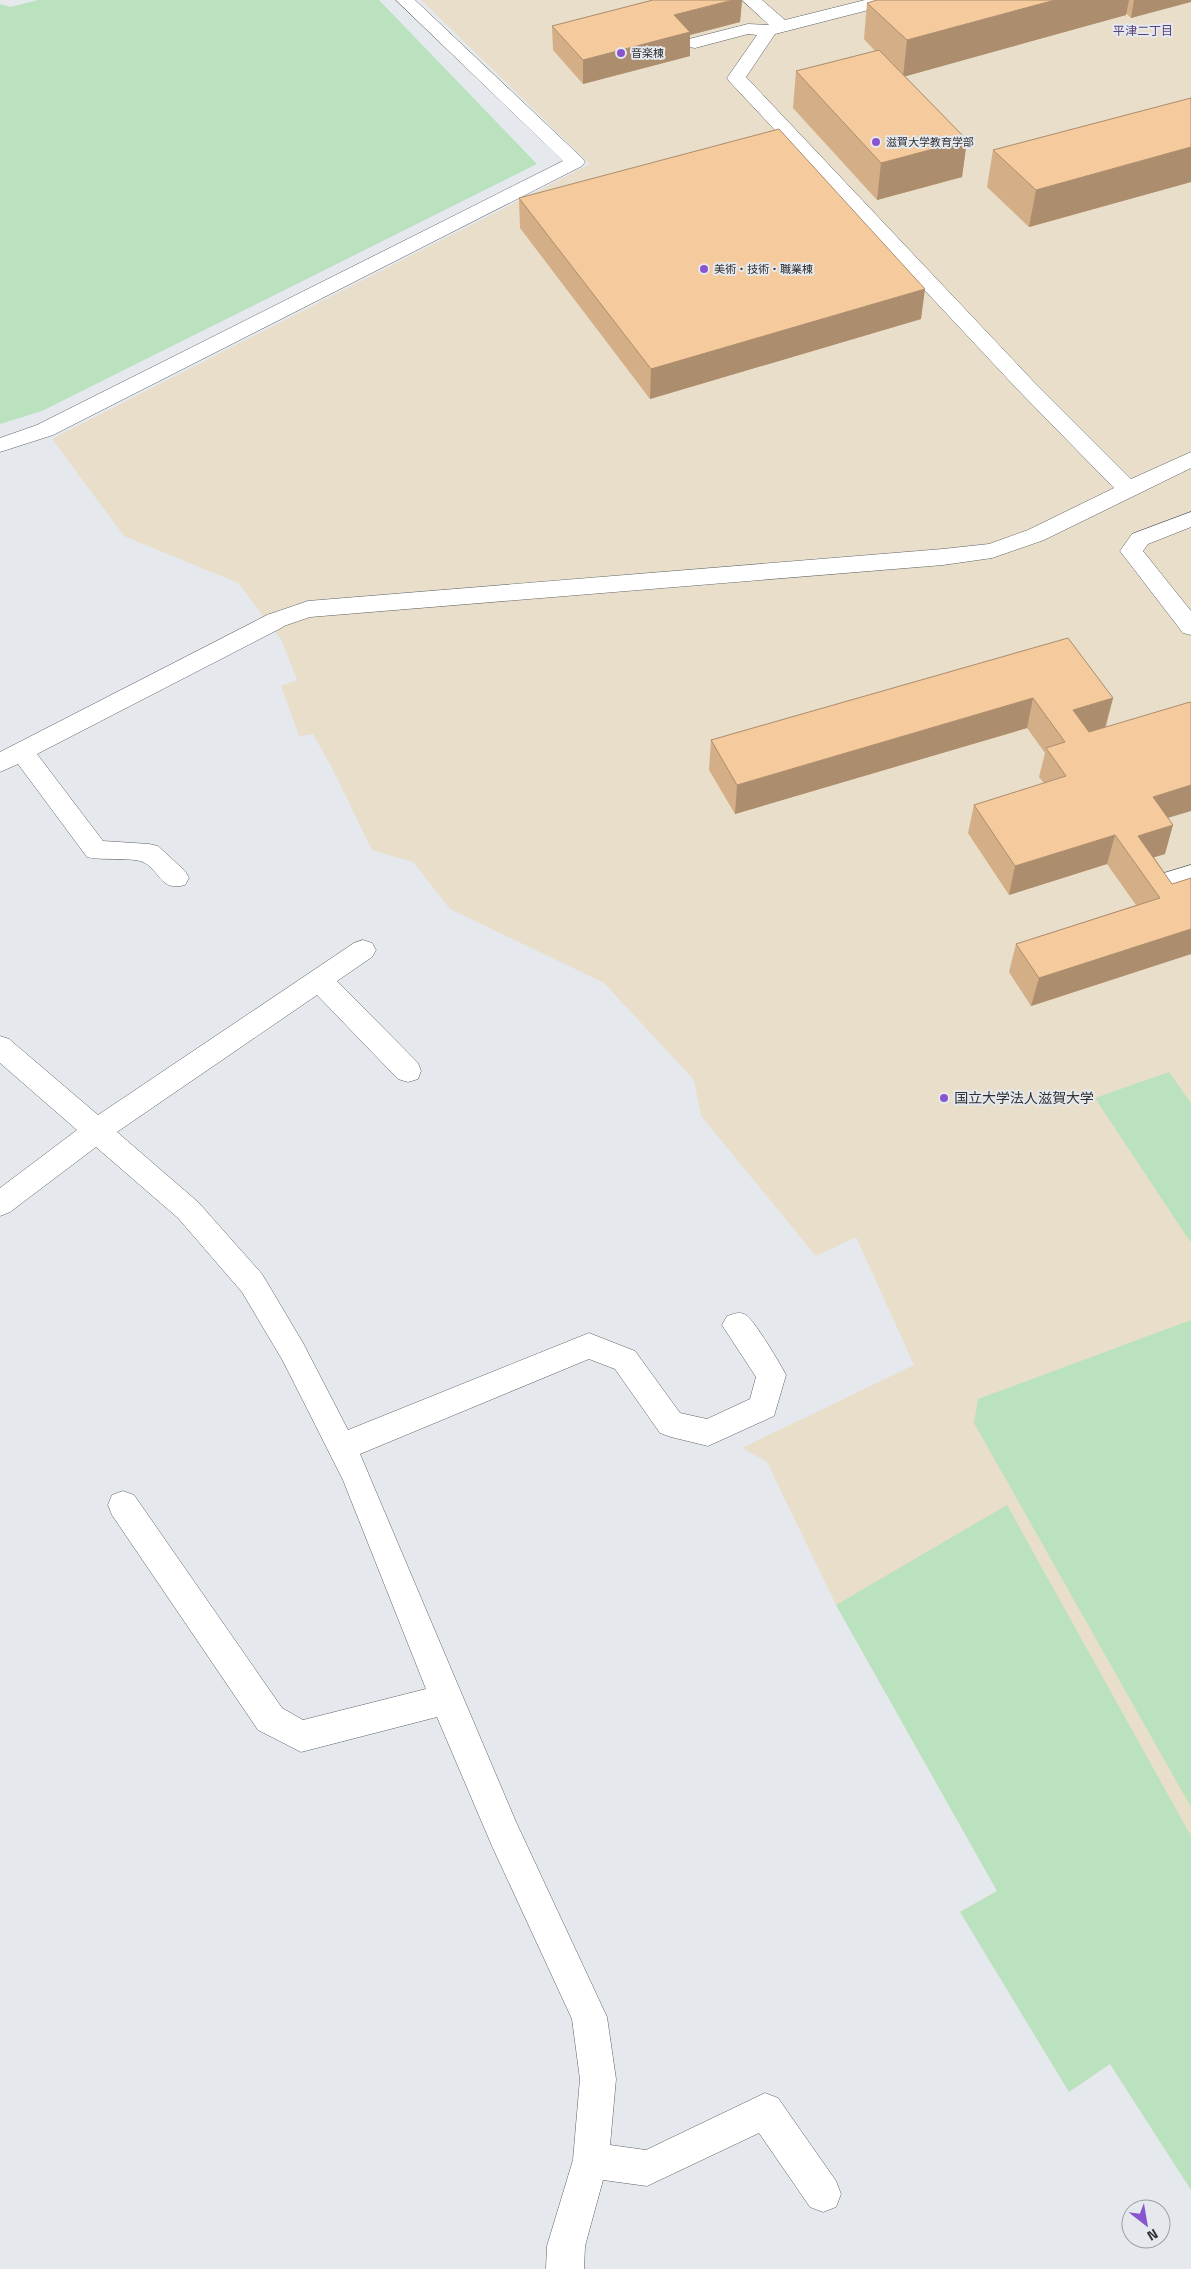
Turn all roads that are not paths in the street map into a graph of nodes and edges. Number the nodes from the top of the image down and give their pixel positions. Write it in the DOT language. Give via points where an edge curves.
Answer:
graph roads {
  1 [pos="405,0"];
  2 [pos="751,0"];
  3 [pos="886,0"];
  4 [pos="775,28"];
  5 [pos="695,43"];
  6 [pos="0,445"];
  7 [pos="1191,459"];
  8 [pos="1129,490"];
  9 [pos="1191,519"];
  10 [pos="1191,627"];
  11 [pos="22,752"];
  12 [pos="0,763"];
  13 [pos="176,878"];
  14 [pos="363,950"];
  15 [pos="319,980"];
  16 [pos="0,1047"];
  17 [pos="408,1071"];
  18 [pos="96,1131"];
  19 [pos="0,1204"];
  20 [pos="737,1325"];
  21 [pos="342,1447"];
  22 [pos="123,1505"];
  23 [pos="446,1699"];
  24 [pos="591,2160"];
  25 [pos="823,2194"];
  26 [pos="565,2269"];
  1 -- 6 [label="street" via="575,162 45,430"];
  2 -- 4 [label="street"];
  3 -- 4 [label="street"];
  4 -- 5 [label="street" via="748,29"];
  4 -- 8 [label="street" via="736,78 1026,386"];
  7 -- 8 [label="street"];
  8 -- 11 [label="street" via="1036,535 992,550 942,557 308,609 275,620"];
  9 -- 10 [label="street" via="1140,539 1130,551"];
  11 -- 12 [label="street"];
  11 -- 13 [label="street" via="96,850 149,853"];
  14 -- 15 [label="street"];
  15 -- 17 [label="street"];
  15 -- 18 [label="street"];
  16 -- 18 [label="street"];
  18 -- 19 [label="street"];
  18 -- 21 [label="street" via="188,1210 252,1283 293,1352"];
  20 -- 21 [label="street" via="771,1375 763,1407 708,1433 671,1424 625,1360 588,1346"];
  21 -- 23 [label="street"];
  22 -- 23 [label="street" via="270,1719 301,1736"];
  23 -- 24 [label="street" via="589,2017 598,2079"];
  24 -- 25 [label="street" via="647,2168 766,2111"];
  24 -- 26 [label="street" via="566,2246"];
}
